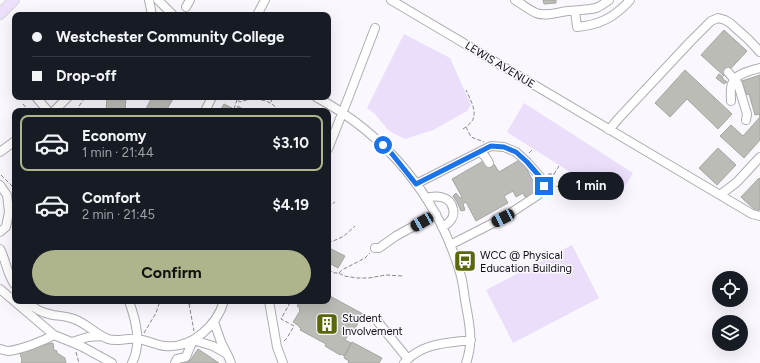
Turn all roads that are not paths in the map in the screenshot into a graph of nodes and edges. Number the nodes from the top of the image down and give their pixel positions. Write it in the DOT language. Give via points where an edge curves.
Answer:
graph roads {
  1 [pos="7,0"];
  2 [pos="14,0"];
  3 [pos="150,0"];
  4 [pos="158,0"];
  5 [pos="265,0"];
  6 [pos="391,0"];
  7 [pos="515,0"];
  8 [pos="609,0"];
  9 [pos="630,0"];
  10 [pos="0,7"];
  11 [pos="575,11"];
  12 [pos="152,12"];
  13 [pos="170,12"];
  14 [pos="259,12"];
  15 [pos="0,14"];
  16 [pos="375,28"];
  17 [pos="760,52"];
  18 [pos="760,68"];
  19 [pos="728,72"];
  20 [pos="735,79"];
  21 [pos="39,100"];
  22 [pos="65,100"];
  23 [pos="321,100"];
  24 [pos="731,101"];
  25 [pos="45,108"];
  26 [pos="57,108"];
  27 [pos="342,113"];
  28 [pos="746,120"];
  29 [pos="610,130"];
  30 [pos="331,141"];
  31 [pos="12,143"];
  32 [pos="0,152"];
  33 [pos="480,152"];
  34 [pos="760,157"];
  35 [pos="489,163"];
  36 [pos="416,184"];
  37 [pos="0,186"];
  38 [pos="720,195"];
  39 [pos="426,198"];
  40 [pos="12,210"];
  41 [pos="436,214"];
  42 [pos="760,216"];
  43 [pos="442,227"];
  44 [pos="0,232"];
  45 [pos="450,245"];
  46 [pos="375,248"];
  47 [pos="0,249"];
  48 [pos="12,271"];
  49 [pos="12,281"];
  50 [pos="0,289"];
  51 [pos="12,299"];
  52 [pos="18,304"];
  53 [pos="29,304"];
  54 [pos="130,304"];
  55 [pos="223,304"];
  56 [pos="270,304"];
  57 [pos="214,322"];
  58 [pos="378,322"];
  59 [pos="54,334"];
  60 [pos="102,336"];
  61 [pos="139,339"];
  62 [pos="194,339"];
  63 [pos="471,340"];
  64 [pos="72,342"];
  65 [pos="0,350"];
  66 [pos="227,354"];
  67 [pos="406,361"];
  68 [pos="280,362"];
  69 [pos="112,363"];
  70 [pos="132,363"];
  71 [pos="175,363"];
  72 [pos="231,363"];
  73 [pos="466,363"];
  1 -- 10 [label="main road"];
  2 -- 15 [label="main road"];
  3 -- 12 [label="street"];
  4 -- 13 [label="street"];
  5 -- 14 [label="street"];
  6 -- 29 [label="street, LEWIS AVENUE"];
  7 -- 11 [label="street" via="536,13"];
  8 -- 11 [label="street" via="595,8"];
  9 -- 11 [label="street" via="612,17 592,25 577,27"];
  16 -- 27 [label="street"];
  17 -- 29 [label="street" via="730,23 718,18 711,21"];
  18 -- 20 [label="street"];
  19 -- 20 [label="street"];
  20 -- 24 [label="street" via="732,83"];
  20 -- 28 [label="street"];
  21 -- 25 [label="street"];
  22 -- 26 [label="street"];
  23 -- 27 [label="street"];
  27 -- 30 [label="street"];
  27 -- 36 [label="street" via="392,154"];
  29 -- 38 [label="street, LEWIS AVENUE"];
  31 -- 32 [label="street"];
  33 -- 35 [label="street"];
  33 -- 36 [label="street"];
  33 -- 45 [label="street" via="491,146 504,147 516,152 541,178 544,186 538,195 503,218"];
  34 -- 38 [label="street" via="737,182"];
  36 -- 39 [label="street"];
  37 -- 40 [label="street" via="7,195"];
  38 -- 42 [label="street, LEWIS AVENUE"];
  39 -- 41 [label="street"];
  39 -- 43 [label="street" via="442,197 453,206 451,221"];
  40 -- 44 [label="street" via="9,212 6,227"];
  41 -- 43 [label="street"];
  41 -- 46 [label="street"];
  43 -- 45 [label="street"];
  45 -- 63 [label="street" via="461,277"];
  47 -- 48 [label="street"];
  48 -- 49 [label="street"];
  50 -- 51 [label="street"];
  52 -- 59 [label="street"];
  53 -- 60 [label="street" via="41,312 78,320"];
  54 -- 61 [label="street"];
  55 -- 57 [label="street"];
  56 -- 68 [label="street"];
  57 -- 62 [label="street"];
  57 -- 66 [label="street"];
  58 -- 67 [label="street"];
  59 -- 64 [label="street"];
  59 -- 65 [label="street" via="44,341 18,349"];
  60 -- 61 [label="street" via="110,339"];
  60 -- 64 [label="street"];
  61 -- 62 [label="street" via="165,346 181,345"];
  61 -- 70 [label="street"];
  62 -- 66 [label="street"];
  62 -- 71 [label="street" via="186,357 177,359"];
  63 -- 67 [label="street" via="434,344 418,351"];
  63 -- 73 [label="street"];
  64 -- 69 [label="street"];
  66 -- 72 [label="street"];
}
